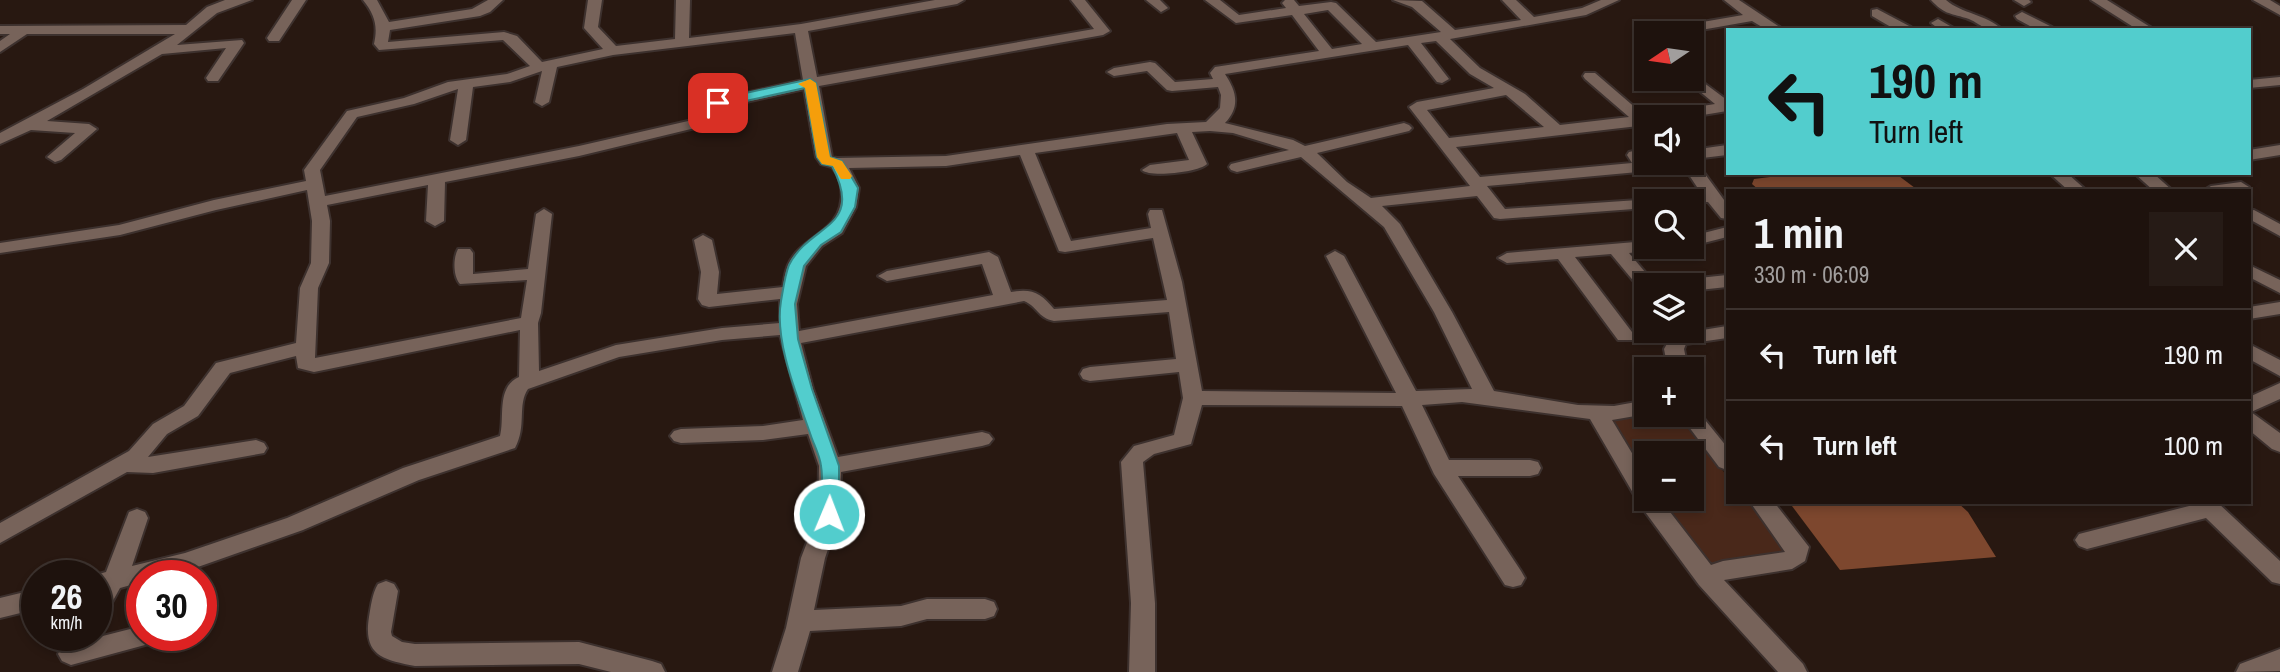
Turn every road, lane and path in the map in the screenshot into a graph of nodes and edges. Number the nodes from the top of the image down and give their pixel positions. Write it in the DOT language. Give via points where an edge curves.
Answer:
graph roads {
  1 [pos="245,0"];
  2 [pos="299,0"];
  3 [pos="370,0"];
  4 [pos="496,0"];
  5 [pos="595,0"];
  6 [pos="683,0"];
  7 [pos="860,0"];
  8 [pos="957,0"];
  9 [pos="1079,0"];
  10 [pos="1212,0"];
  11 [pos="1286,0"];
  12 [pos="1400,0"];
  13 [pos="1508,0"];
  14 [pos="1731,0"];
  15 [pos="1938,0"];
  16 [pos="2098,0"];
  17 [pos="2260,0"];
  18 [pos="225,1"];
  19 [pos="1600,2"];
  20 [pos="2022,6"];
  21 [pos="1297,11"];
  22 [pos="2280,11"];
  23 [pos="1877,13"];
  24 [pos="1754,17"];
  25 [pos="866,18"];
  26 [pos="1531,22"];
  27 [pos="1704,26"];
  28 [pos="385,27"];
  29 [pos="801,28"];
  30 [pos="1773,28"];
  31 [pos="1903,28"];
  32 [pos="1993,28"];
  33 [pos="2045,28"];
  34 [pos="2145,28"];
  35 [pos="192,29"];
  36 [pos="0,30"];
  37 [pos="24,30"];
  38 [pos="1445,34"];
  39 [pos="274,38"];
  40 [pos="1411,40"];
  41 [pos="682,43"];
  42 [pos="1372,46"];
  43 [pos="0,48"];
  44 [pos="156,51"];
  45 [pos="613,51"];
  46 [pos="1329,54"];
  47 [pos="545,66"];
  48 [pos="1114,72"];
  49 [pos="1590,76"];
  50 [pos="213,78"];
  51 [pos="1442,79"];
  52 [pos="2280,81"];
  53 [pos="1223,82"];
  54 [pos="466,83"];
  55 [pos="810,83"];
  56 [pos="2251,83"];
  57 [pos="1704,88"];
  58 [pos="1508,90"];
  59 [pos="542,102"];
  60 [pos="1726,106"];
  61 [pos="1726,107"];
  62 [pos="1704,111"];
  63 [pos="1634,112"];
  64 [pos="1634,121"];
  65 [pos="30,125"];
  66 [pos="1210,126"];
  67 [pos="1182,128"];
  68 [pos="1404,128"];
  69 [pos="1557,131"];
  70 [pos="0,139"];
  71 [pos="458,140"];
  72 [pos="1446,143"];
  73 [pos="1025,149"];
  74 [pos="1726,150"];
  75 [pos="2280,150"];
  76 [pos="1305,152"];
  77 [pos="1704,153"];
  78 [pos="2251,154"];
  79 [pos="55,158"];
  80 [pos="837,163"];
  81 [pos="1237,167"];
  82 [pos="1634,167"];
  83 [pos="1150,170"];
  84 [pos="1697,175"];
  85 [pos="2059,175"];
  86 [pos="2150,175"];
  87 [pos="437,178"];
  88 [pos="314,184"];
  89 [pos="1479,186"];
  90 [pos="2241,187"];
  91 [pos="2076,189"];
  92 [pos="2163,189"];
  93 [pos="2226,189"];
  94 [pos="1712,197"];
  95 [pos="1704,198"];
  96 [pos="318,202"];
  97 [pos="1368,203"];
  98 [pos="1634,204"];
  99 [pos="1726,213"];
  100 [pos="544,214"];
  101 [pos="2254,215"];
  102 [pos="435,221"];
  103 [pos="2280,231"];
  104 [pos="1726,232"];
  105 [pos="1704,239"];
  106 [pos="703,240"];
  107 [pos="1634,247"];
  108 [pos="0,248"];
  109 [pos="1616,249"];
  110 [pos="464,253"];
  111 [pos="1563,254"];
  112 [pos="1335,256"];
  113 [pos="1507,258"];
  114 [pos="2251,271"];
  115 [pos="1636,273"];
  116 [pos="537,274"];
  117 [pos="887,276"];
  118 [pos="1726,281"];
  119 [pos="1704,283"];
  120 [pos="2280,287"];
  121 [pos="789,292"];
  122 [pos="1004,299"];
  123 [pos="1177,305"];
  124 [pos="2280,309"];
  125 [pos="2251,313"];
  126 [pos="528,324"];
  127 [pos="1726,332"];
  128 [pos="1704,333"];
  129 [pos="789,334"];
  130 [pos="1625,337"];
  131 [pos="307,347"];
  132 [pos="2251,351"];
  133 [pos="1186,365"];
  134 [pos="2280,369"];
  135 [pos="1090,374"];
  136 [pos="529,381"];
  137 [pos="2280,390"];
  138 [pos="1193,398"];
  139 [pos="1487,398"];
  140 [pos="1408,400"];
  141 [pos="2251,406"];
  142 [pos="1634,409"];
  143 [pos="1597,413"];
  144 [pos="817,425"];
  145 [pos="1699,427"];
  146 [pos="681,436"];
  147 [pos="982,439"];
  148 [pos="2280,444"];
  149 [pos="256,448"];
  150 [pos="1726,461"];
  151 [pos="126,464"];
  152 [pos="830,466"];
  153 [pos="1442,468"];
  154 [pos="1530,468"];
  155 [pos="1634,476"];
  156 [pos="1763,504"];
  157 [pos="2206,506"];
  158 [pos="1657,511"];
  159 [pos="137,518"];
  160 [pos="0,534"];
  161 [pos="2087,540"];
  162 [pos="112,572"];
  163 [pos="2280,575"];
  164 [pos="1513,578"];
  165 [pos="1707,578"];
  166 [pos="112,580"];
  167 [pos="386,591"];
  168 [pos="21,603"];
  169 [pos="0,608"];
  170 [pos="985,609"];
  171 [pos="799,621"];
  172 [pos="2280,660"];
  173 [pos="652,672"];
  174 [pos="785,672"];
  175 [pos="1142,672"];
  176 [pos="1794,672"];
  177 [pos="2249,672"];
  1 -- 18 [label="street"];
  2 -- 39 [label="street"];
  3 -- 28 [label="street"];
  4 -- 28 [label="street" via="475,13"];
  5 -- 45 [label="street" via="591,28"];
  6 -- 41 [label="street"];
  7 -- 25 [label="street"];
  8 -- 25 [label="street"];
  9 -- 55 [label="street" via="1103,31"];
  10 -- 21 [label="street" via="1236,19"];
  11 -- 21 [label="street"];
  12 -- 38 [label="street" via="1417,4"];
  13 -- 26 [label="street"];
  14 -- 24 [label="street"];
  15 -- 32 [label="street" via="1952,12 1971,15"];
  16 -- 34 [label="street"];
  17 -- 22 [label="street"];
  18 -- 35 [label="street" via="211,7"];
  19 -- 26 [label="street"];
  20 -- 33 [label="street"];
  21 -- 42 [label="street" via="1333,7"];
  21 -- 46 [label="street"];
  23 -- 31 [label="street"];
  24 -- 27 [label="street"];
  24 -- 30 [label="street"];
  25 -- 29 [label="street"];
  26 -- 38 [label="street"];
  28 -- 47 [label="street" via="384,47 509,38"];
  29 -- 41 [label="street"];
  29 -- 55 [label="street"];
  35 -- 37 [label="street"];
  35 -- 44 [label="street"];
  36 -- 37 [label="street"];
  37 -- 43 [label="street"];
  38 -- 40 [label="street"];
  38 -- 58 [label="street" via="1475,71"];
  40 -- 42 [label="street"];
  40 -- 51 [label="street"];
  41 -- 45 [label="street"];
  42 -- 46 [label="street"];
  44 -- 50 [label="street" via="237,43"];
  44 -- 65 [label="street"];
  45 -- 47 [label="street"];
  46 -- 53 [label="street" via="1220,69 1217,73"];
  47 -- 54 [label="street" via="510,78"];
  47 -- 59 [label="street"];
  48 -- 53 [label="street" via="1150,66 1172,87"];
  49 -- 63 [label="street"];
  52 -- 56 [label="street"];
  53 -- 66 [label="street" via="1229,90 1229,104 1224,118"];
  54 -- 71 [label="street"];
  54 -- 88 [label="street" via="354,112 312,170"];
  55 -- 80 [label="street" via="824,157"];
  55 -- 87 [label="street" via="715,104 720,116 715,119"];
  57 -- 60 [label="street"];
  58 -- 69 [label="street"];
  58 -- 72 [label="street" via="1417,107"];
  61 -- 62 [label="street"];
  64 -- 69 [label="street"];
  65 -- 70 [label="street"];
  65 -- 79 [label="street" via="89,129"];
  66 -- 67 [label="street"];
  66 -- 76 [label="street" via="1234,128"];
  67 -- 73 [label="street"];
  67 -- 83 [label="street" via="1199,163"];
  68 -- 76 [label="street"];
  69 -- 72 [label="street"];
  72 -- 89 [label="street"];
  73 -- 80 [label="street" via="946,161"];
  73 -- 123 [label="street" via="1065,247 1158,223"];
  74 -- 77 [label="street"];
  75 -- 78 [label="street"];
  76 -- 81 [label="street"];
  76 -- 97 [label="street"];
  80 -- 121 [label="street" via="851,188 848,207 836,229 816,242 797,265"];
  82 -- 89 [label="street"];
  84 -- 94 [label="street"];
  85 -- 91 [label="street"];
  86 -- 92 [label="street"];
  87 -- 96 [label="street"];
  87 -- 102 [label="street"];
  88 -- 96 [label="street"];
  88 -- 108 [label="street" via="120,230"];
  89 -- 97 [label="street"];
  89 -- 98 [label="street" via="1500,215"];
  90 -- 93 [label="street"];
  94 -- 95 [label="street"];
  94 -- 99 [label="street"];
  96 -- 131 [label="street" via="320,263 309,288"];
  97 -- 139 [label="street" via="1391,224"];
  100 -- 116 [label="street"];
  101 -- 103 [label="street"];
  104 -- 105 [label="street"];
  106 -- 121 [label="street" via="710,272 709,301"];
  107 -- 109 [label="street"];
  109 -- 111 [label="street"];
  109 -- 115 [label="street"];
  110 -- 116 [label="street" via="466,280"];
  111 -- 113 [label="street"];
  111 -- 130 [label="street"];
  112 -- 140 [label="street"];
  114 -- 120 [label="street"];
  116 -- 126 [label="street"];
  117 -- 122 [label="street" via="989,257"];
  118 -- 119 [label="street"];
  121 -- 129 [label="street"];
  122 -- 123 [label="street" via="1030,295 1048,314 1055,315"];
  122 -- 129 [label="street"];
  123 -- 133 [label="street"];
  124 -- 125 [label="street"];
  126 -- 131 [label="street" via="314,365 305,363"];
  126 -- 136 [label="street"];
  127 -- 128 [label="street"];
  129 -- 136 [label="street" via="722,334 616,351"];
  129 -- 144 [label="street"];
  131 -- 151 [label="street" via="223,368 191,411 160,429"];
  132 -- 134 [label="street"];
  133 -- 135 [label="street"];
  133 -- 138 [label="street"];
  136 -- 166 [label="street" via="514,391 512,435 507,443 398,479 295,524 187,562"];
  137 -- 141 [label="street"];
  138 -- 140 [label="street"];
  138 -- 175 [label="street" via="1184,439 1146,448 1132,462 1143,603"];
  139 -- 140 [label="street"];
  139 -- 143 [label="street"];
  140 -- 153 [label="street"];
  141 -- 148 [label="street"];
  142 -- 143 [label="street"];
  143 -- 155 [label="street"];
  144 -- 146 [label="street" via="763,433"];
  144 -- 152 [label="street"];
  145 -- 150 [label="street"];
  147 -- 152 [label="street"];
  149 -- 151 [label="street" via="153,466"];
  151 -- 160 [label="street"];
  152 -- 171 [label="street" via="829,514 813,558"];
  153 -- 154 [label="street"];
  153 -- 164 [label="street"];
  156 -- 165 [label="street" via="1797,547 1797,555 1792,560 1723,570"];
  157 -- 161 [label="street"];
  157 -- 163 [label="street"];
  158 -- 165 [label="street"];
  159 -- 162 [label="street"];
  165 -- 176 [label="street"];
  167 -- 173 [label="street" via="380,642 397,653 579,653"];
  168 -- 169 [label="street"];
  170 -- 171 [label="street" via="927,609 901,616"];
  171 -- 174 [label="street"];
  172 -- 177 [label="street"];
}
